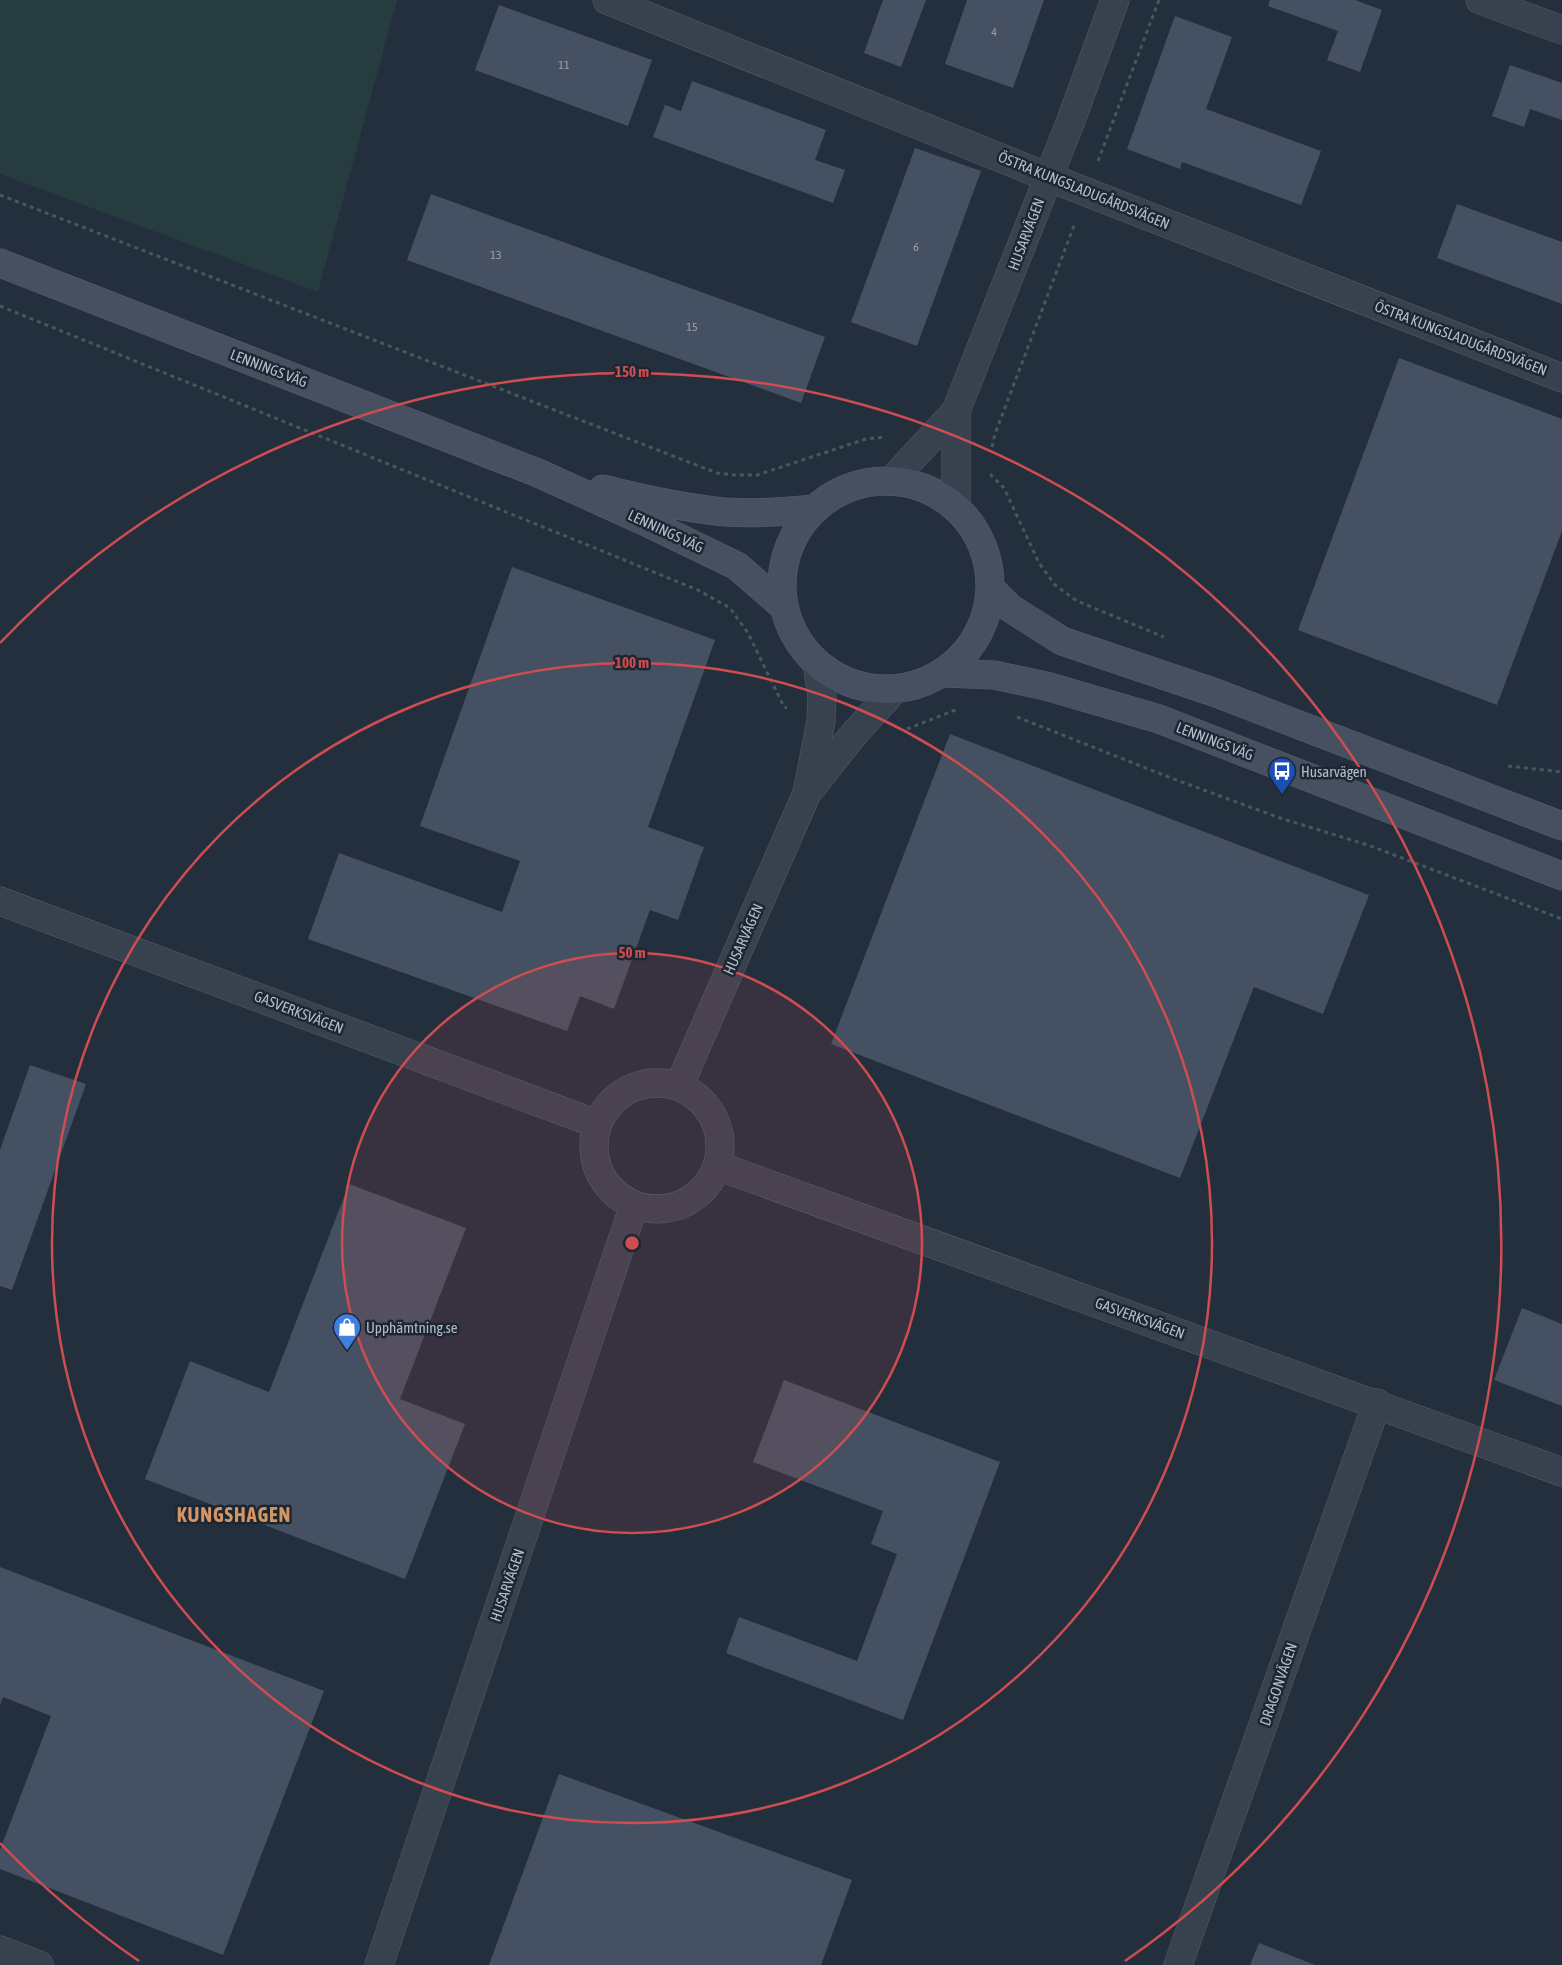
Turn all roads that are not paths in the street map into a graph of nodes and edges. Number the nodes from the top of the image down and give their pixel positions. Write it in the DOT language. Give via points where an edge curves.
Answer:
graph roads {
  1 [pos="607,0"];
  2 [pos="1114,0"];
  3 [pos="1480,0"];
  4 [pos="1562,30"];
  5 [pos="1048,177"];
  6 [pos="0,263"];
  7 [pos="1562,378"];
  8 [pos="956,411"];
  9 [pos="538,474"];
  10 [pos="891,481"];
  11 [pos="956,507"];
  12 [pos="814,509"];
  13 [pos="990,588"];
  14 [pos="784,607"];
  15 [pos="817,664"];
  16 [pos="943,673"];
  17 [pos="895,689"];
  18 [pos="807,793"];
  19 [pos="1562,826"];
  20 [pos="1562,876"];
  21 [pos="0,901"];
  22 [pos="679,1086"];
  23 [pos="597,1124"];
  24 [pos="718,1166"];
  25 [pos="634,1206"];
  26 [pos="1377,1403"];
  27 [pos="1562,1472"];
  28 [pos="0,1950"];
  29 [pos="39,1965"];
  30 [pos="379,1965"];
  31 [pos="1178,1965"];
  1 -- 5 [label="street, ÖSTRA KUNGSLADUGÅRDSVÄGEN"];
  2 -- 5 [label="street, HUSARVÄGEN"];
  3 -- 4 [label="street"];
  5 -- 7 [label="street, ÖSTRA KUNGSLADUGÅRDSVÄGEN"];
  5 -- 8 [label="street, HUSARVÄGEN"];
  6 -- 9 [label="main road, LENNINGS VÄG"];
  8 -- 10 [label="street, HUSARVÄGEN"];
  8 -- 11 [label="street, HUSARVÄGEN"];
  9 -- 12 [label="main road, LENNINGS VÄG" via="650,500 725,512"];
  9 -- 14 [label="main road, LENNINGS VÄG" via="737,566"];
  10 -- 11 [label="main road" via="915,484"];
  10 -- 12 [label="main road" via="870,481 850,487"];
  11 -- 13 [label="main road" via="975,530 987,558"];
  12 -- 14 [label="main road" via="797,530 786,554 781,580"];
  13 -- 16 [label="main road" via="986,614 977,636 962,657"];
  13 -- 19 [label="main road" via="1010,608 1062,641 1216,693"];
  14 -- 15 [label="main road" via="796,638"];
  15 -- 17 [label="main road" via="841,679 868,688"];
  15 -- 18 [label="street, HUSARVÄGEN" via="822,696 821,721"];
  16 -- 17 [label="main road" via="920,684"];
  16 -- 20 [label="main road, LENNINGS VÄG" via="994,675 1046,686 1159,719"];
  17 -- 18 [label="street, HUSARVÄGEN"];
  18 -- 22 [label="street, HUSARVÄGEN"];
  21 -- 23 [label="street, GASVERKSVÄGEN"];
  22 -- 23 [label="street" via="659,1082 639,1085 621,1093"];
  22 -- 24 [label="street" via="710,1110 718,1127 721,1147"];
  23 -- 25 [label="street" via="594,1143 596,1163 604,1181"];
  24 -- 25 [label="street" via="708,1185 681,1204 654,1209"];
  24 -- 26 [label="street, GASVERKSVÄGEN"];
  25 -- 30 [label="street, HUSARVÄGEN"];
  26 -- 27 [label="street, GASVERKSVÄGEN"];
  26 -- 31 [label="street, DRAGONVÄGEN"];
  28 -- 29 [label="street"];
}
